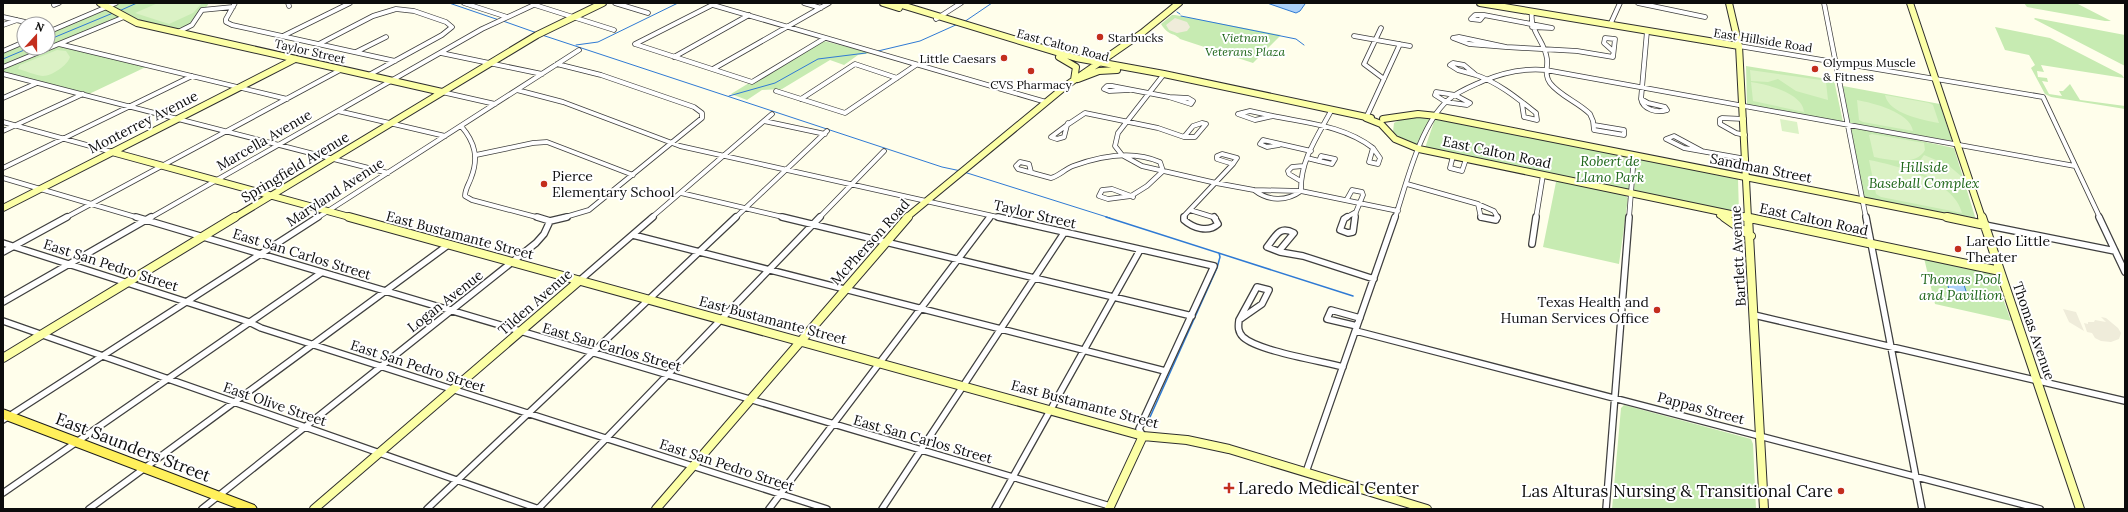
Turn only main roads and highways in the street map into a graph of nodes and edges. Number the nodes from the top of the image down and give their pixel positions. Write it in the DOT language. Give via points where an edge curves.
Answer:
graph roads {
  1 [pos="100,3"];
  2 [pos="603,3"];
  3 [pos="883,3"];
  4 [pos="895,3"];
  5 [pos="1179,3"];
  6 [pos="1480,3"];
  7 [pos="1729,3"];
  8 [pos="1910,3"];
  9 [pos="1505,5"];
  10 [pos="904,7"];
  11 [pos="956,24"];
  12 [pos="981,31"];
  13 [pos="1018,43"];
  14 [pos="1037,46"];
  15 [pos="1739,46"];
  16 [pos="1029,48"];
  17 [pos="1115,52"];
  18 [pos="1059,57"];
  19 [pos="1076,58"];
  20 [pos="295,59"];
  21 [pos="1096,64"];
  22 [pos="1135,69"];
  23 [pos="1117,70"];
  24 [pos="1163,76"];
  25 [pos="1074,80"];
  26 [pos="442,92"];
  27 [pos="1401,116"];
  28 [pos="1382,122"];
  29 [pos="1390,123"];
  30 [pos="1392,134"];
  31 [pos="112,152"];
  32 [pos="1747,178"];
  33 [pos="270,196"];
  34 [pos="1666,201"];
  35 [pos="3,208"];
  36 [pos="1750,218"];
  37 [pos="1985,225"];
  38 [pos="1750,236"];
  39 [pos="2000,271"];
  40 [pos="578,281"];
  41 [pos="799,342"];
  42 [pos="3,358"];
  43 [pos="5,417"];
  44 [pos="1143,436"];
  45 [pos="1109,508"];
  46 [pos="252,509"];
  47 [pos="314,509"];
  48 [pos="656,509"];
  49 [pos="1427,509"];
  50 [pos="1764,509"];
  51 [pos="2080,509"];
  1 -- 20 [label="main road, Taylor Street" via="136,23"];
  2 -- 26 [label="main road, Springfield Avenue" via="537,35"];
  3 -- 10 [label="main road, East Calton Road"];
  4 -- 10 [label="main road, East Calton Road"];
  5 -- 17 [label="main road, McPherson Road"];
  6 -- 9 [label="main road, East Hillside Road"];
  7 -- 15 [label="main road, Bartlett Avenue"];
  8 -- 37 [label="main road, Thomas Avenue"];
  9 -- 15 [label="main road, East Hillside Road" via="1532,12"];
  10 -- 11 [label="main road, East Calton Road"];
  11 -- 12 [label="main road, East Calton Road"];
  11 -- 12 [label="main road, East Calton Road" via="966,24"];
  12 -- 13 [label="main road, East Calton Road"];
  13 -- 14 [label="main road, East Calton Road"];
  13 -- 16 [label="main road, East Calton Road"];
  14 -- 16 [label="main road"];
  14 -- 19 [label="main road, East Calton Road"];
  15 -- 32 [label="main road, Bartlett Avenue"];
  16 -- 18 [label="main road, East Calton Road"];
  17 -- 19 [label="main road"];
  17 -- 21 [label="main road, McPherson Road"];
  17 -- 22 [label="main road" via="1114,58 1118,62"];
  18 -- 21 [label="main road, East Calton Road"];
  18 -- 25 [label="main road" via="1076,67"];
  19 -- 21 [label="main road, East Calton Road"];
  20 -- 26 [label="main road, Taylor Street"];
  20 -- 31 [label="main road, Monterrey Avenue"];
  21 -- 22 [label="main road, East Calton Road"];
  21 -- 23 [label="main road, East Calton Road"];
  21 -- 25 [label="main road, McPherson Road"];
  22 -- 24 [label="main road, East Calton Road"];
  23 -- 24 [label="main road, East Calton Road"];
  23 -- 25 [label="main road" via="1099,71"];
  24 -- 28 [label="main road, East Calton Road"];
  25 -- 41 [label="main road, McPherson Road" via="902,222"];
  26 -- 33 [label="main road, Springfield Avenue"];
  27 -- 28 [label="main road, Sandman Street"];
  27 -- 29 [label="main road, Sandman Street"];
  27 -- 32 [label="main road, Sandman Street" via="1438,116"];
  28 -- 29 [label="main road"];
  28 -- 30 [label="main road, East Calton Road"];
  29 -- 30 [label="main road"];
  30 -- 34 [label="main road, East Calton Road" via="1404,144 1420,150"];
  31 -- 33 [label="main road, East Bustamante Street"];
  31 -- 35 [label="main road, Monterrey Avenue"];
  32 -- 36 [label="main road, Bartlett Avenue"];
  32 -- 37 [label="main road, Sandman Street"];
  33 -- 40 [label="main road, East Bustamante Street"];
  33 -- 42 [label="main road, Springfield Avenue"];
  34 -- 36 [label="main road, East Calton Road"];
  34 -- 38 [label="main road" via="1724,217"];
  36 -- 38 [label="main road, Bartlett Avenue"];
  36 -- 39 [label="main road, East Calton Road"];
  37 -- 39 [label="main road, Thomas Avenue"];
  38 -- 50 [label="main road, Bartlett Avenue"];
  39 -- 51 [label="main road, Thomas Avenue"];
  40 -- 41 [label="main road, East Bustamante Street"];
  40 -- 47 [label="main road, Tilden Avenue"];
  41 -- 44 [label="main road, East Bustamante Street" via="880,362"];
  41 -- 48 [label="main road, McPherson Road"];
  43 -- 46 [label="main road, East Saunders Street"];
  44 -- 45 [label="main road"];
  44 -- 49 [label="main road, East Bustamante Street" via="1210,444"];
}
